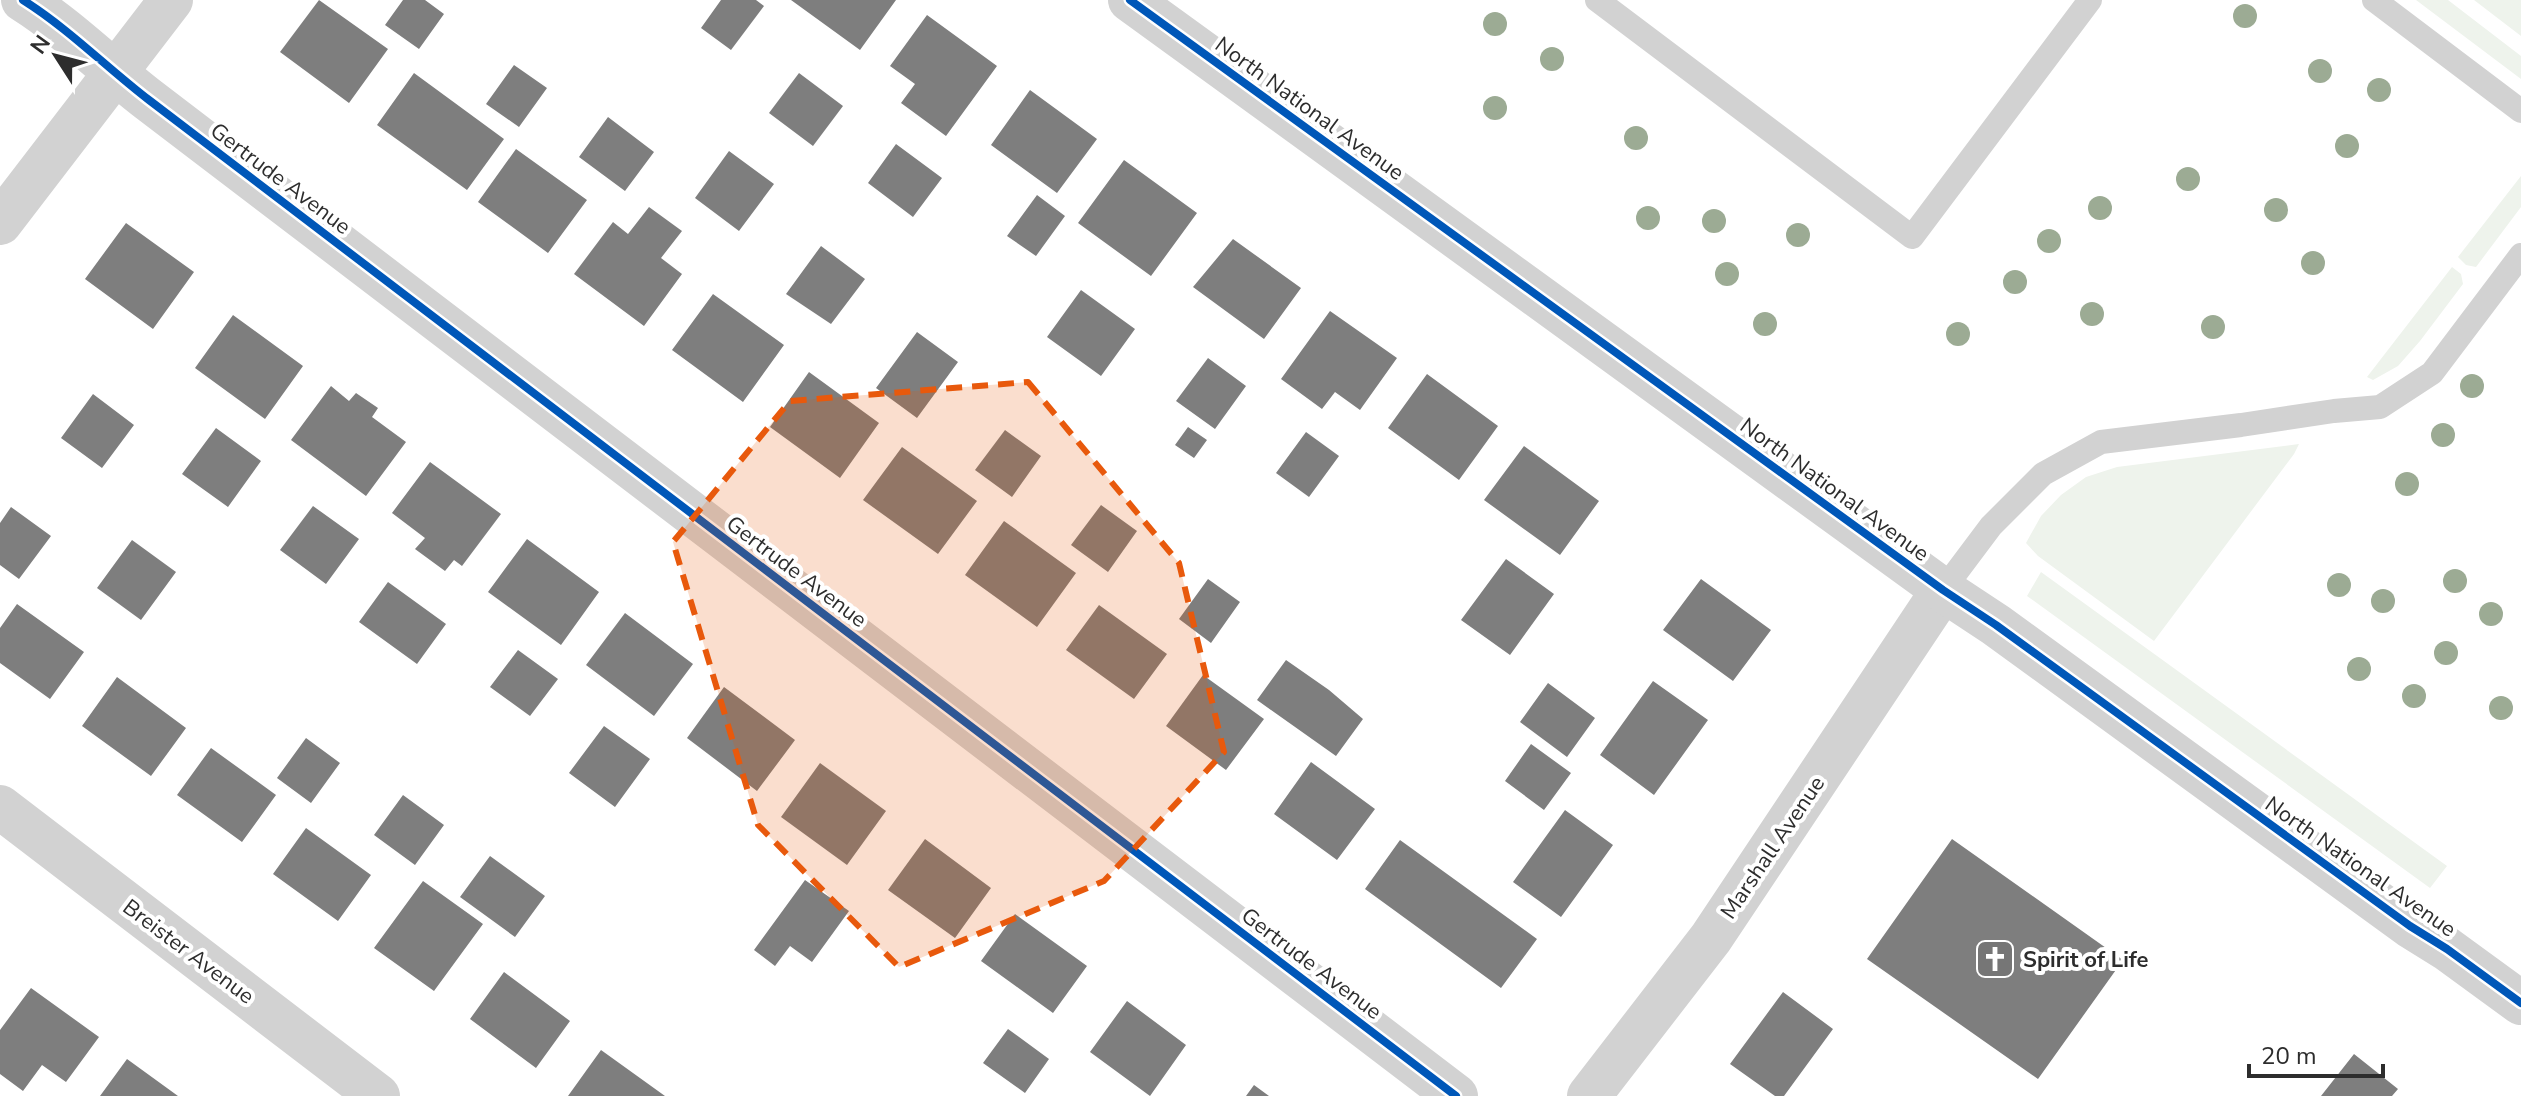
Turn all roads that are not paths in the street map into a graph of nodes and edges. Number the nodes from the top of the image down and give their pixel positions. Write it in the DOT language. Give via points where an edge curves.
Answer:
graph roads {
  1 [pos="23,0"];
  2 [pos="171,0"];
  3 [pos="1130,0"];
  4 [pos="1597,0"];
  5 [pos="2090,0"];
  6 [pos="2374,0"];
  7 [pos="115,74"];
  8 [pos="2521,111"];
  9 [pos="0,223"];
  10 [pos="2521,255"];
  11 [pos="1943,590"];
  12 [pos="0,807"];
  13 [pos="2521,1003"];
  14 [pos="378,1096"];
  15 [pos="1456,1096"];
  16 [pos="1589,1096"];
  1 -- 7 [label="street, Gertrude Avenue"];
  2 -- 7 [label="street"];
  3 -- 11 [label="street, North National Avenue"];
  4 -- 5 [label="lane" via="1912,237"];
  6 -- 8 [label="lane"];
  7 -- 9 [label="street"];
  7 -- 15 [label="street, Gertrude Avenue"];
  10 -- 11 [label="lane" via="2432,373 2380,407 2101,442 2043,474 1991,526"];
  11 -- 13 [label="street, North National Avenue"];
  11 -- 16 [label="street, Marshall Avenue" via="1711,938"];
  12 -- 14 [label="street, Breister Avenue"];
}
